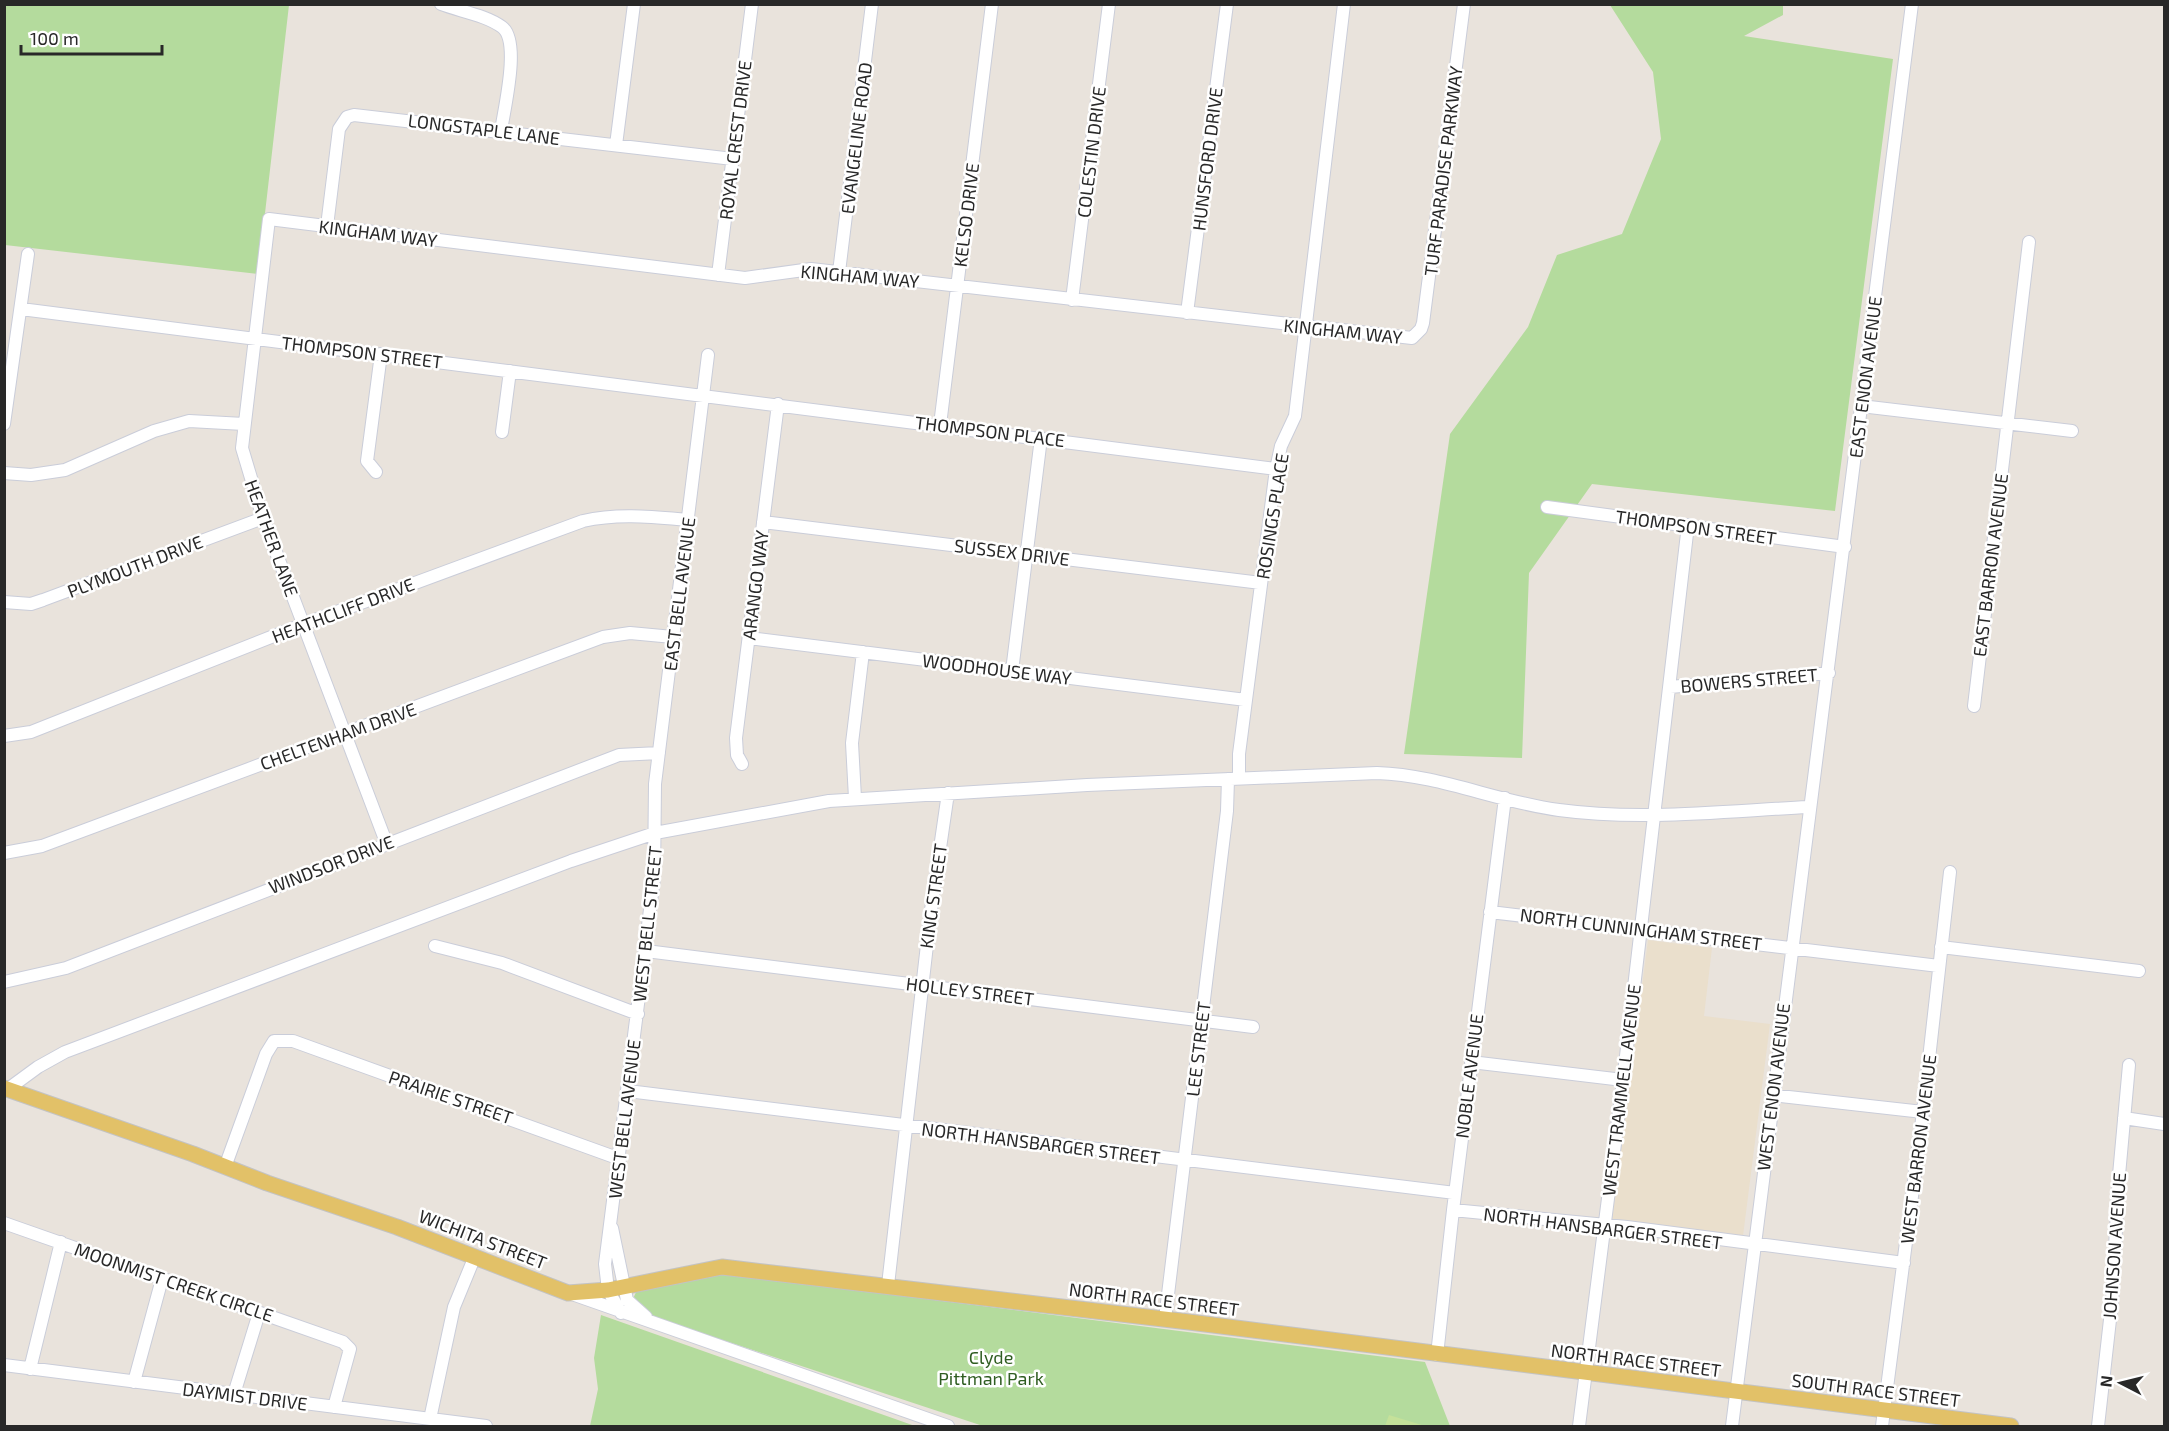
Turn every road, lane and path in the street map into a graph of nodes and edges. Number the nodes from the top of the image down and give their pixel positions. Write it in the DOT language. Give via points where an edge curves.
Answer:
graph roads {
  1 [pos="441,4"];
  2 [pos="634,4"];
  3 [pos="752,4"];
  4 [pos="872,4"];
  5 [pos="992,4"];
  6 [pos="1109,4"];
  7 [pos="1227,4"];
  8 [pos="1344,4"];
  9 [pos="1464,4"];
  10 [pos="1912,4"];
  11 [pos="501,131"];
  12 [pos="616,145"];
  13 [pos="733,159"];
  14 [pos="269,219"];
  15 [pos="327,226"];
  16 [pos="2029,242"];
  17 [pos="28,254"];
  18 [pos="839,272"];
  19 [pos="718,275"];
  20 [pos="958,286"];
  21 [pos="1072,300"];
  22 [pos="21,309"];
  23 [pos="1187,313"];
  24 [pos="1305,327"];
  25 [pos="1416,335"];
  26 [pos="255,338"];
  27 [pos="381,354"];
  28 [pos="708,355"];
  29 [pos="510,371"];
  30 [pos="704,394"];
  31 [pos="778,404"];
  32 [pos="1861,406"];
  33 [pos="4,424"];
  34 [pos="244,424"];
  35 [pos="2007,424"];
  36 [pos="940,425"];
  37 [pos="2072,431"];
  38 [pos="502,432"];
  39 [pos="1041,438"];
  40 [pos="1276,469"];
  41 [pos="376,472"];
  42 [pos="4,473"];
  43 [pos="1547,507"];
  44 [pos="263,518"];
  45 [pos="688,520"];
  46 [pos="763,522"];
  47 [pos="1688,525"];
  48 [pos="1845,547"];
  49 [pos="1027,554"];
  50 [pos="1261,583"];
  51 [pos="4,602"];
  52 [pos="304,624"];
  53 [pos="673,637"];
  54 [pos="749,638"];
  55 [pos="863,652"];
  56 [pos="1012,671"];
  57 [pos="1829,673"];
  58 [pos="1670,687"];
  59 [pos="1246,700"];
  60 [pos="1974,706"];
  61 [pos="345,734"];
  62 [pos="4,736"];
  63 [pos="1818,748"];
  64 [pos="659,753"];
  65 [pos="742,765"];
  66 [pos="1233,779"];
  67 [pos="948,793"];
  68 [pos="855,798"];
  69 [pos="1505,798"];
  70 [pos="1808,807"];
  71 [pos="1653,813"];
  72 [pos="655,833"];
  73 [pos="386,842"];
  74 [pos="4,853"];
  75 [pos="1950,872"];
  76 [pos="1490,912"];
  77 [pos="1641,929"];
  78 [pos="435,946"];
  79 [pos="1791,946"];
  80 [pos="1941,947"];
  81 [pos="646,951"];
  82 [pos="1939,966"];
  83 [pos="2139,970"];
  84 [pos="4,982"];
  85 [pos="922,985"];
  86 [pos="638,1014"];
  87 [pos="1201,1020"];
  88 [pos="1253,1027"];
  89 [pos="1471,1062"];
  90 [pos="2129,1065"];
  91 [pos="1623,1080"];
  92 [pos="6,1089"];
  93 [pos="628,1091"];
  94 [pos="1772,1095"];
  95 [pos="1923,1112"];
  96 [pos="2124,1118"];
  97 [pos="2164,1124"];
  98 [pos="906,1127"];
  99 [pos="620,1159"];
  100 [pos="1184,1161"];
  101 [pos="225,1167"];
  102 [pos="1455,1193"];
  103 [pos="1453,1210"];
  104 [pos="4,1222"];
  105 [pos="610,1224"];
  106 [pos="1605,1225"];
  107 [pos="61,1242"];
  108 [pos="1754,1246"];
  109 [pos="474,1256"];
  110 [pos="1904,1263"];
  111 [pos="162,1279"];
  112 [pos="888,1285"];
  113 [pos="625,1288"];
  114 [pos="608,1290"];
  115 [pos="568,1293"];
  116 [pos="259,1312"];
  117 [pos="621,1313"];
  118 [pos="1165,1320"];
  119 [pos="656,1324"];
  120 [pos="1437,1355"];
  121 [pos="4,1365"];
  122 [pos="30,1369"];
  123 [pos="1586,1373"];
  124 [pos="134,1382"];
  125 [pos="1736,1393"];
  126 [pos="234,1394"];
  127 [pos="334,1407"];
  128 [pos="430,1419"];
  129 [pos="1883,1419"];
  130 [pos="486,1426"];
  131 [pos="948,1426"];
  132 [pos="1579,1426"];
  133 [pos="1732,1426"];
  134 [pos="2011,1426"];
  135 [pos="2098,1426"];
  1 -- 11 [label="street" via="498,24 509,34 512,48"];
  2 -- 12 [label="street"];
  3 -- 13 [label="street, ROYAL CREST DRIVE"];
  4 -- 18 [label="street, EVANGELINE ROAD"];
  5 -- 20 [label="street, KELSO DRIVE"];
  6 -- 21 [label="street, COLESTIN DRIVE"];
  7 -- 23 [label="street, HUNSFORD DRIVE"];
  8 -- 24 [label="street, ROSINGS PLACE"];
  9 -- 25 [label="street, TURF PARADISE PARKWAY" via="1423,323"];
  10 -- 32 [label="street, EAST ENON AVENUE"];
  11 -- 12 [label="street, LONGSTAPLE LANE"];
  11 -- 15 [label="street, LONGSTAPLE LANE" via="362,114 347,117 339,129"];
  12 -- 13 [label="street, LONGSTAPLE LANE"];
  13 -- 19 [label="street, ROYAL CREST DRIVE"];
  14 -- 15 [label="street, KINGHAM WAY"];
  14 -- 26 [label="street, HEATHER LANE"];
  15 -- 19 [label="street, KINGHAM WAY"];
  16 -- 35 [label="street, EAST BARRON AVENUE"];
  17 -- 22 [label="street"];
  18 -- 19 [label="street, KINGHAM WAY" via="798,269 757,278"];
  18 -- 20 [label="street, KINGHAM WAY"];
  20 -- 21 [label="street, KINGHAM WAY"];
  20 -- 36 [label="street, KELSO DRIVE"];
  21 -- 23 [label="street, KINGHAM WAY"];
  22 -- 26 [label="street, THOMPSON STREET"];
  22 -- 33 [label="street"];
  23 -- 24 [label="street, KINGHAM WAY"];
  24 -- 25 [label="street, KINGHAM WAY" via="1404,339"];
  24 -- 40 [label="street, ROSINGS PLACE" via="1295,416"];
  26 -- 27 [label="street, THOMPSON STREET"];
  26 -- 34 [label="street, HEATHER LANE"];
  27 -- 29 [label="street, THOMPSON STREET"];
  27 -- 41 [label="street" via="367,442 367,460"];
  28 -- 30 [label="street, EAST BELL AVENUE"];
  29 -- 30 [label="street, THOMPSON STREET"];
  29 -- 38 [label="street"];
  30 -- 31 [label="street, THOMPSON PLACE"];
  30 -- 45 [label="street, EAST BELL AVENUE"];
  31 -- 36 [label="street, THOMPSON PLACE"];
  31 -- 46 [label="street, ARANGO WAY"];
  32 -- 35 [label="street"];
  32 -- 48 [label="street, EAST ENON AVENUE"];
  34 -- 42 [label="street" via="189,421 154,431 65,470 31,475"];
  34 -- 44 [label="street, HEATHER LANE" via="242,448"];
  35 -- 37 [label="street"];
  35 -- 60 [label="street, EAST BARRON AVENUE"];
  36 -- 39 [label="street, THOMPSON PLACE"];
  39 -- 40 [label="street, THOMPSON PLACE"];
  39 -- 49 [label="street"];
  40 -- 50 [label="street, ROSINGS PLACE"];
  43 -- 47 [label="street, THOMPSON STREET"];
  44 -- 51 [label="street, PLYMOUTH DRIVE" via="32,604"];
  44 -- 52 [label="street, HEATHER LANE"];
  45 -- 52 [label="street, HEATHCLIFF DRIVE" via="639,516 583,521"];
  45 -- 53 [label="street, EAST BELL AVENUE"];
  46 -- 49 [label="street, SUSSEX DRIVE"];
  46 -- 54 [label="street, ARANGO WAY"];
  47 -- 48 [label="street, THOMPSON STREET"];
  47 -- 58 [label="street, WEST TRAMMELL AVENUE"];
  48 -- 57 [label="street, EAST ENON AVENUE"];
  49 -- 50 [label="street, SUSSEX DRIVE"];
  49 -- 56 [label="street"];
  50 -- 59 [label="street, ROSINGS PLACE"];
  52 -- 61 [label="street, HEATHER LANE"];
  52 -- 62 [label="street, HEATHCLIFF DRIVE" via="31,732"];
  53 -- 61 [label="street, CHELTENHAM DRIVE" via="630,633 603,637"];
  53 -- 64 [label="street, EAST BELL AVENUE"];
  54 -- 55 [label="street, WOODHOUSE WAY"];
  54 -- 65 [label="street, ARANGO WAY" via="736,738"];
  55 -- 56 [label="street, WOODHOUSE WAY"];
  55 -- 68 [label="street" via="852,743"];
  56 -- 59 [label="street, WOODHOUSE WAY"];
  57 -- 58 [label="street, BOWERS STREET"];
  57 -- 63 [label="street, EAST ENON AVENUE"];
  58 -- 71 [label="street, WEST TRAMMELL AVENUE"];
  59 -- 66 [label="street, ROSINGS PLACE"];
  61 -- 73 [label="street, HEATHER LANE"];
  61 -- 74 [label="street, CHELTENHAM DRIVE" via="42,846"];
  63 -- 70 [label="street, WEST ENON AVENUE"];
  64 -- 72 [label="street, EAST BELL AVENUE"];
  64 -- 73 [label="street, WINDSOR DRIVE" via="619,755"];
  66 -- 67 [label="street"];
  66 -- 69 [label="street" via="1404,774"];
  66 -- 87 [label="street, LEE STREET"];
  67 -- 68 [label="street"];
  67 -- 85 [label="street, KING STREET"];
  68 -- 72 [label="street"];
  69 -- 71 [label="street" via="1586,814"];
  69 -- 76 [label="street, NOBLE AVENUE"];
  70 -- 71 [label="street"];
  70 -- 79 [label="street, WEST ENON AVENUE"];
  71 -- 77 [label="street, WEST TRAMMELL AVENUE"];
  72 -- 81 [label="street, WEST BELL STREET"];
  72 -- 92 [label="street" via="65,1052"];
  73 -- 84 [label="street, WINDSOR DRIVE" via="66,968"];
  75 -- 80 [label="street, WEST BARRON AVENUE"];
  76 -- 77 [label="street, NORTH CUNNINGHAM STREET"];
  76 -- 89 [label="street, NOBLE AVENUE"];
  77 -- 79 [label="street, NORTH CUNNINGHAM STREET"];
  77 -- 91 [label="street, WEST TRAMMELL AVENUE"];
  78 -- 86 [label="street" via="502,963"];
  79 -- 82 [label="street, NORTH CUNNINGHAM STREET"];
  79 -- 94 [label="street, WEST ENON AVENUE"];
  80 -- 82 [label="street, WEST BARRON AVENUE"];
  80 -- 83 [label="street"];
  81 -- 85 [label="street, HOLLEY STREET"];
  81 -- 86 [label="street, WEST BELL STREET"];
  82 -- 95 [label="street, WEST BARRON AVENUE"];
  85 -- 87 [label="street, HOLLEY STREET"];
  85 -- 98 [label="street, KING STREET"];
  86 -- 93 [label="street, WEST BELL AVENUE"];
  87 -- 88 [label="street, HOLLEY STREET"];
  87 -- 100 [label="street, LEE STREET"];
  89 -- 91 [label="street"];
  89 -- 102 [label="street, NOBLE AVENUE"];
  90 -- 96 [label="street, JOHNSON AVENUE"];
  91 -- 106 [label="street, WEST TRAMMELL AVENUE"];
  92 -- 101 [label="main road, WICHITA STREET"];
  93 -- 98 [label="street, NORTH HANSBARGER STREET"];
  93 -- 99 [label="street, WEST BELL AVENUE"];
  94 -- 95 [label="street"];
  94 -- 108 [label="street, WEST ENON AVENUE"];
  95 -- 110 [label="street, WEST BARRON AVENUE"];
  96 -- 97 [label="street"];
  96 -- 135 [label="street, JOHNSON AVENUE" via="2112,1302"];
  98 -- 100 [label="street, NORTH HANSBARGER STREET"];
  98 -- 112 [label="street, KING STREET"];
  99 -- 101 [label="street, PRAIRIE STREET" via="293,1041 281,1040 274,1041 266,1054"];
  99 -- 105 [label="street, WEST BELL AVENUE"];
  100 -- 102 [label="street, NORTH HANSBARGER STREET"];
  100 -- 118 [label="street, LEE STREET"];
  101 -- 109 [label="main road, WICHITA STREET"];
  102 -- 103 [label="street, NOBLE AVENUE"];
  103 -- 106 [label="street, NORTH HANSBARGER STREET"];
  103 -- 120 [label="street, NOBLE AVENUE"];
  104 -- 107 [label="street, MOONMIST CREEK CIRCLE"];
  105 -- 113 [label="street, WEST BELL AVENUE"];
  105 -- 114 [label="street, WEST BELL AVENUE" via="605,1264"];
  106 -- 108 [label="street, NORTH HANSBARGER STREET"];
  106 -- 123 [label="street, WEST TRAMMELL AVENUE"];
  107 -- 111 [label="street, MOONMIST CREEK CIRCLE"];
  107 -- 122 [label="street"];
  108 -- 110 [label="street, NORTH HANSBARGER STREET"];
  108 -- 125 [label="street, WEST ENON AVENUE"];
  109 -- 115 [label="main road, WICHITA STREET"];
  109 -- 128 [label="street" via="454,1307"];
  110 -- 129 [label="street, WEST BARRON AVENUE"];
  111 -- 116 [label="street, MOONMIST CREEK CIRCLE"];
  111 -- 124 [label="street"];
  112 -- 113 [label="main road, NORTH RACE STREET" via="722,1267"];
  112 -- 118 [label="main road, NORTH RACE STREET"];
  113 -- 114 [label="main road, NORTH RACE STREET"];
  113 -- 119 [label="street" via="627,1300"];
  114 -- 115 [label="main road, NORTH RACE STREET"];
  114 -- 117 [label="street"];
  115 -- 117 [label="street, WICHITA STREET"];
  116 -- 126 [label="street"];
  116 -- 127 [label="street, MOONMIST CREEK CIRCLE" via="343,1342 350,1349"];
  117 -- 119 [label="street, WICHITA STREET"];
  118 -- 120 [label="main road, NORTH RACE STREET"];
  119 -- 131 [label="street, WICHITA STREET"];
  120 -- 123 [label="main road, NORTH RACE STREET"];
  121 -- 122 [label="street, DAYMIST DRIVE"];
  122 -- 124 [label="street, DAYMIST DRIVE"];
  123 -- 125 [label="main road, NORTH RACE STREET"];
  123 -- 132 [label="street, WEST TRAMMELL AVENUE"];
  124 -- 126 [label="street, DAYMIST DRIVE"];
  125 -- 129 [label="main road, SOUTH RACE STREET"];
  125 -- 133 [label="street, WEST ENON AVENUE"];
  126 -- 127 [label="street, DAYMIST DRIVE"];
  127 -- 128 [label="street, DAYMIST DRIVE"];
  128 -- 130 [label="street, DAYMIST DRIVE"];
  129 -- 134 [label="main road, SOUTH RACE STREET"];
}
